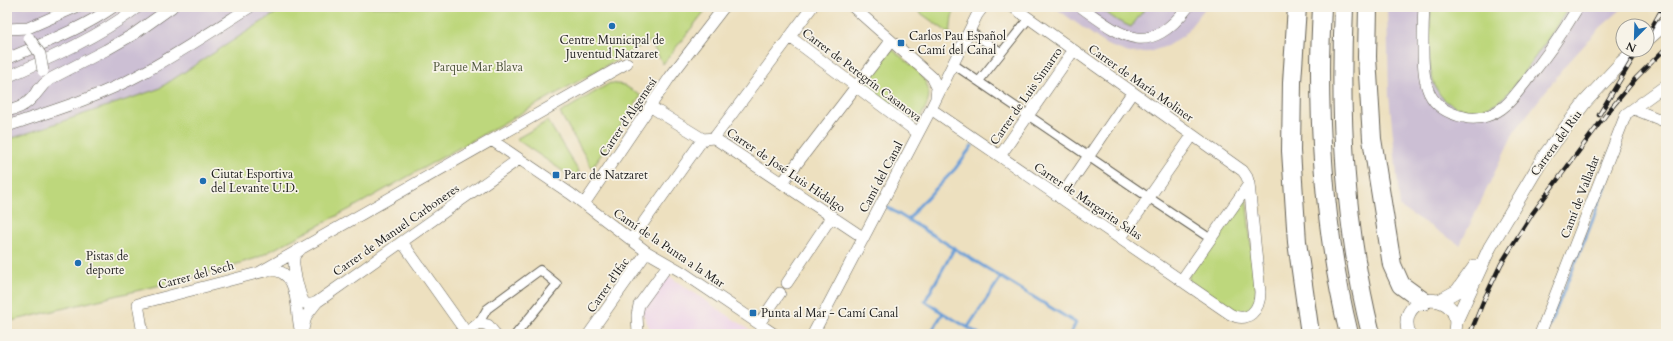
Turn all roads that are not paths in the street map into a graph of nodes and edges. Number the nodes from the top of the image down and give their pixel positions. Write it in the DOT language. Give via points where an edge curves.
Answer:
graph roads {
  1 [pos="76,7"];
  2 [pos="113,7"];
  3 [pos="138,7"];
  4 [pos="172,7"];
  5 [pos="250,7"];
  6 [pos="724,7"];
  7 [pos="812,7"];
  8 [pos="853,7"];
  9 [pos="984,7"];
  10 [pos="1013,7"];
  11 [pos="1081,7"];
  12 [pos="1188,7"];
  13 [pos="1297,7"];
  14 [pos="1322,7"];
  15 [pos="1344,7"];
  16 [pos="1368,7"];
  17 [pos="1424,7"];
  18 [pos="1578,7"];
  19 [pos="1028,18"];
  20 [pos="1665,24"];
  21 [pos="8,29"];
  22 [pos="969,31"];
  23 [pos="1655,33"];
  24 [pos="790,37"];
  25 [pos="891,41"];
  26 [pos="1073,51"];
  27 [pos="1002,52"];
  28 [pos="1626,58"];
  29 [pos="7,59"];
  30 [pos="627,63"];
  31 [pos="953,64"];
  32 [pos="7,76"];
  33 [pos="979,81"];
  34 [pos="1666,85"];
  35 [pos="856,87"];
  36 [pos="1132,93"];
  37 [pos="35,95"];
  38 [pos="933,106"];
  39 [pos="651,107"];
  40 [pos="1634,109"];
  41 [pos="7,110"];
  42 [pos="1029,115"];
  43 [pos="1666,122"];
  44 [pos="7,126"];
  45 [pos="918,134"];
  46 [pos="1192,136"];
  47 [pos="708,138"];
  48 [pos="493,140"];
  49 [pos="1000,156"];
  50 [pos="1089,156"];
  51 [pos="519,159"];
  52 [pos="782,183"];
  53 [pos="1249,184"];
  54 [pos="1145,195"];
  55 [pos="1060,198"];
  56 [pos="1154,200"];
  57 [pos="584,204"];
  58 [pos="832,216"];
  59 [pos="1205,236"];
  60 [pos="864,238"];
  61 [pos="1120,239"];
  62 [pos="631,240"];
  63 [pos="402,242"];
  64 [pos="1490,247"];
  65 [pos="302,248"];
  66 [pos="648,252"];
  67 [pos="668,265"];
  68 [pos="260,272"];
  69 [pos="1181,280"];
  70 [pos="787,283"];
  71 [pos="780,293"];
  72 [pos="1431,301"];
  73 [pos="317,302"];
  74 [pos="479,324"];
  75 [pos="759,324"];
  76 [pos="1455,328"];
  77 [pos="466,333"];
  78 [pos="143,334"];
  79 [pos="302,334"];
  80 [pos="495,334"];
  81 [pos="516,334"];
  82 [pos="589,334"];
  83 [pos="638,334"];
  84 [pos="774,334"];
  85 [pos="813,334"];
  86 [pos="1310,334"];
  87 [pos="1349,334"];
  88 [pos="1371,334"];
  89 [pos="1409,334"];
  90 [pos="1540,334"];
  1 -- 21 [label="street" via="34,26"];
  2 -- 29 [label="street" via="104,14"];
  3 -- 32 [label="street" via="98,34"];
  4 -- 37 [label="street" via="134,34 52,78"];
  5 -- 44 [label="street" via="140,75 68,106"];
  6 -- 39 [label="street, Carrer d'Algemesí" via="670,77"];
  7 -- 24 [label="street"];
  8 -- 25 [label="street"];
  9 -- 22 [label="street, Camí del Canal"];
  10 -- 19 [label="street, Carrer de María Moliner"];
  11 -- 12 [label="street" via="1116,32 1136,38 1146,38 1163,32 1178,20"];
  13 -- 86 [label="highway" via="1292,82 1292,151 1297,242"];
  14 -- 87 [label="highway" via="1322,150 1330,230"];
  15 -- 88 [label="highway" via="1341,67 1349,220"];
  16 -- 72 [label="highway" via="1367,57 1372,139 1392,264 1401,285"];
  17 -- 18 [label="street" via="1423,73 1427,90 1445,110 1460,117 1477,118 1506,106 1544,59"];
  19 -- 26 [label="street, Carrer de María Moliner"];
  19 -- 27 [label="street"];
  20 -- 23 [label="street"];
  21 -- 37 [label="street, bridge" via="29,38 40,54 42,82"];
  22 -- 27 [label="street"];
  22 -- 31 [label="street, Camí del Canal"];
  24 -- 35 [label="street, Carrer de Peregrín Casanova"];
  24 -- 47 [label="street"];
  25 -- 35 [label="street"];
  25 -- 38 [label="street" via="932,77 937,87"];
  26 -- 36 [label="street, Carrer de María Moliner"];
  26 -- 42 [label="street, Carrer de Luis Simarro"];
  27 -- 33 [label="street"];
  28 -- 64 [label="street, Carrera del Riu" via="1585,102 1550,149"];
  30 -- 48 [label="street"];
  31 -- 33 [label="street"];
  31 -- 38 [label="street, Camí del Canal"];
  33 -- 42 [label="street"];
  34 -- 40 [label="street, Camí de Valladar"];
  35 -- 45 [label="street, Carrer de Peregrín Casanova"];
  35 -- 52 [label="street"];
  36 -- 46 [label="street, Carrer de María Moliner"];
  36 -- 50 [label="street"];
  37 -- 41 [label="street" via="25,104"];
  38 -- 45 [label="street, Camí del Canal"];
  38 -- 49 [label="street, Carrer de Margarita Salas"];
  39 -- 47 [label="street, Carrer de José Luis Hidalgo"];
  39 -- 57 [label="street, Carrer d'Algemesí"];
  40 -- 43 [label="street"];
  40 -- 90 [label="street, Camí de Valladar" via="1626,114"];
  42 -- 49 [label="street, Carrer de Luis Simarro"];
  42 -- 50 [label="street"];
  45 -- 60 [label="street, Camí del Canal"];
  46 -- 53 [label="street, Carrer de María Moliner" via="1243,171"];
  46 -- 61 [label="street"];
  47 -- 52 [label="street, Carrer de José Luis Hidalgo"];
  47 -- 62 [label="street"];
  48 -- 51 [label="street, Camí de la Punta a la Mar"];
  48 -- 65 [label="street, Carrer de Manuel Carboneres"];
  49 -- 55 [label="street, Carrer de Margarita Salas"];
  50 -- 54 [label="street"];
  50 -- 55 [label="street"];
  51 -- 57 [label="street, Camí de la Punta a la Mar"];
  51 -- 63 [label="street, Carrer de Manuel Carboneres"];
  52 -- 58 [label="street, Carrer de José Luis Hidalgo"];
  53 -- 69 [label="street"];
  53 -- 69 [label="street, Carrer de Margarita Salas" via="1260,299 1255,311 1250,316 1238,318"];
  55 -- 61 [label="street, Carrer de Margarita Salas"];
  56 -- 59 [label="street"];
  57 -- 62 [label="street, Camí de la Punta a la Mar"];
  58 -- 60 [label="street, Carrer de José Luis Hidalgo"];
  58 -- 70 [label="street"];
  60 -- 85 [label="street, Camí del Canal"];
  61 -- 69 [label="street, Carrer de Margarita Salas"];
  62 -- 66 [label="street, Camí de la Punta a la Mar"];
  63 -- 73 [label="street, Carrer de Manuel Carboneres"];
  63 -- 77 [label="street"];
  64 -- 72 [label="street, Carrera del Riu" via="1457,291"];
  64 -- 76 [label="street, Carrera del Riu"];
  65 -- 68 [label="street, Carrer de Manuel Carboneres"];
  65 -- 73 [label="street" via="296,253 294,263 301,298 308,305"];
  66 -- 67 [label="street, Camí de la Punta a la Mar"];
  66 -- 82 [label="street, Carrer d'Ifac"];
  67 -- 75 [label="street, Camí de la Punta a la Mar"];
  67 -- 83 [label="street" via="639,306"];
  68 -- 78 [label="street, Carrer del Sech" via="138,304"];
  68 -- 79 [label="street" via="276,270 289,277"];
  70 -- 71 [label="street"];
  71 -- 75 [label="street"];
  72 -- 76 [label="street" via="1450,308"];
  72 -- 89 [label="street, Carrera del Riu" via="1417,304 1408,315"];
  73 -- 79 [label="street, Carrer de Manuel Carboneres" via="306,316"];
  74 -- 77 [label="street"];
  74 -- 80 [label="street" via="488,325"];
  74 -- 81 [label="street" via="487,309 540,270 557,284"];
  75 -- 84 [label="street, Camí de la Punta a la Mar"];
}
